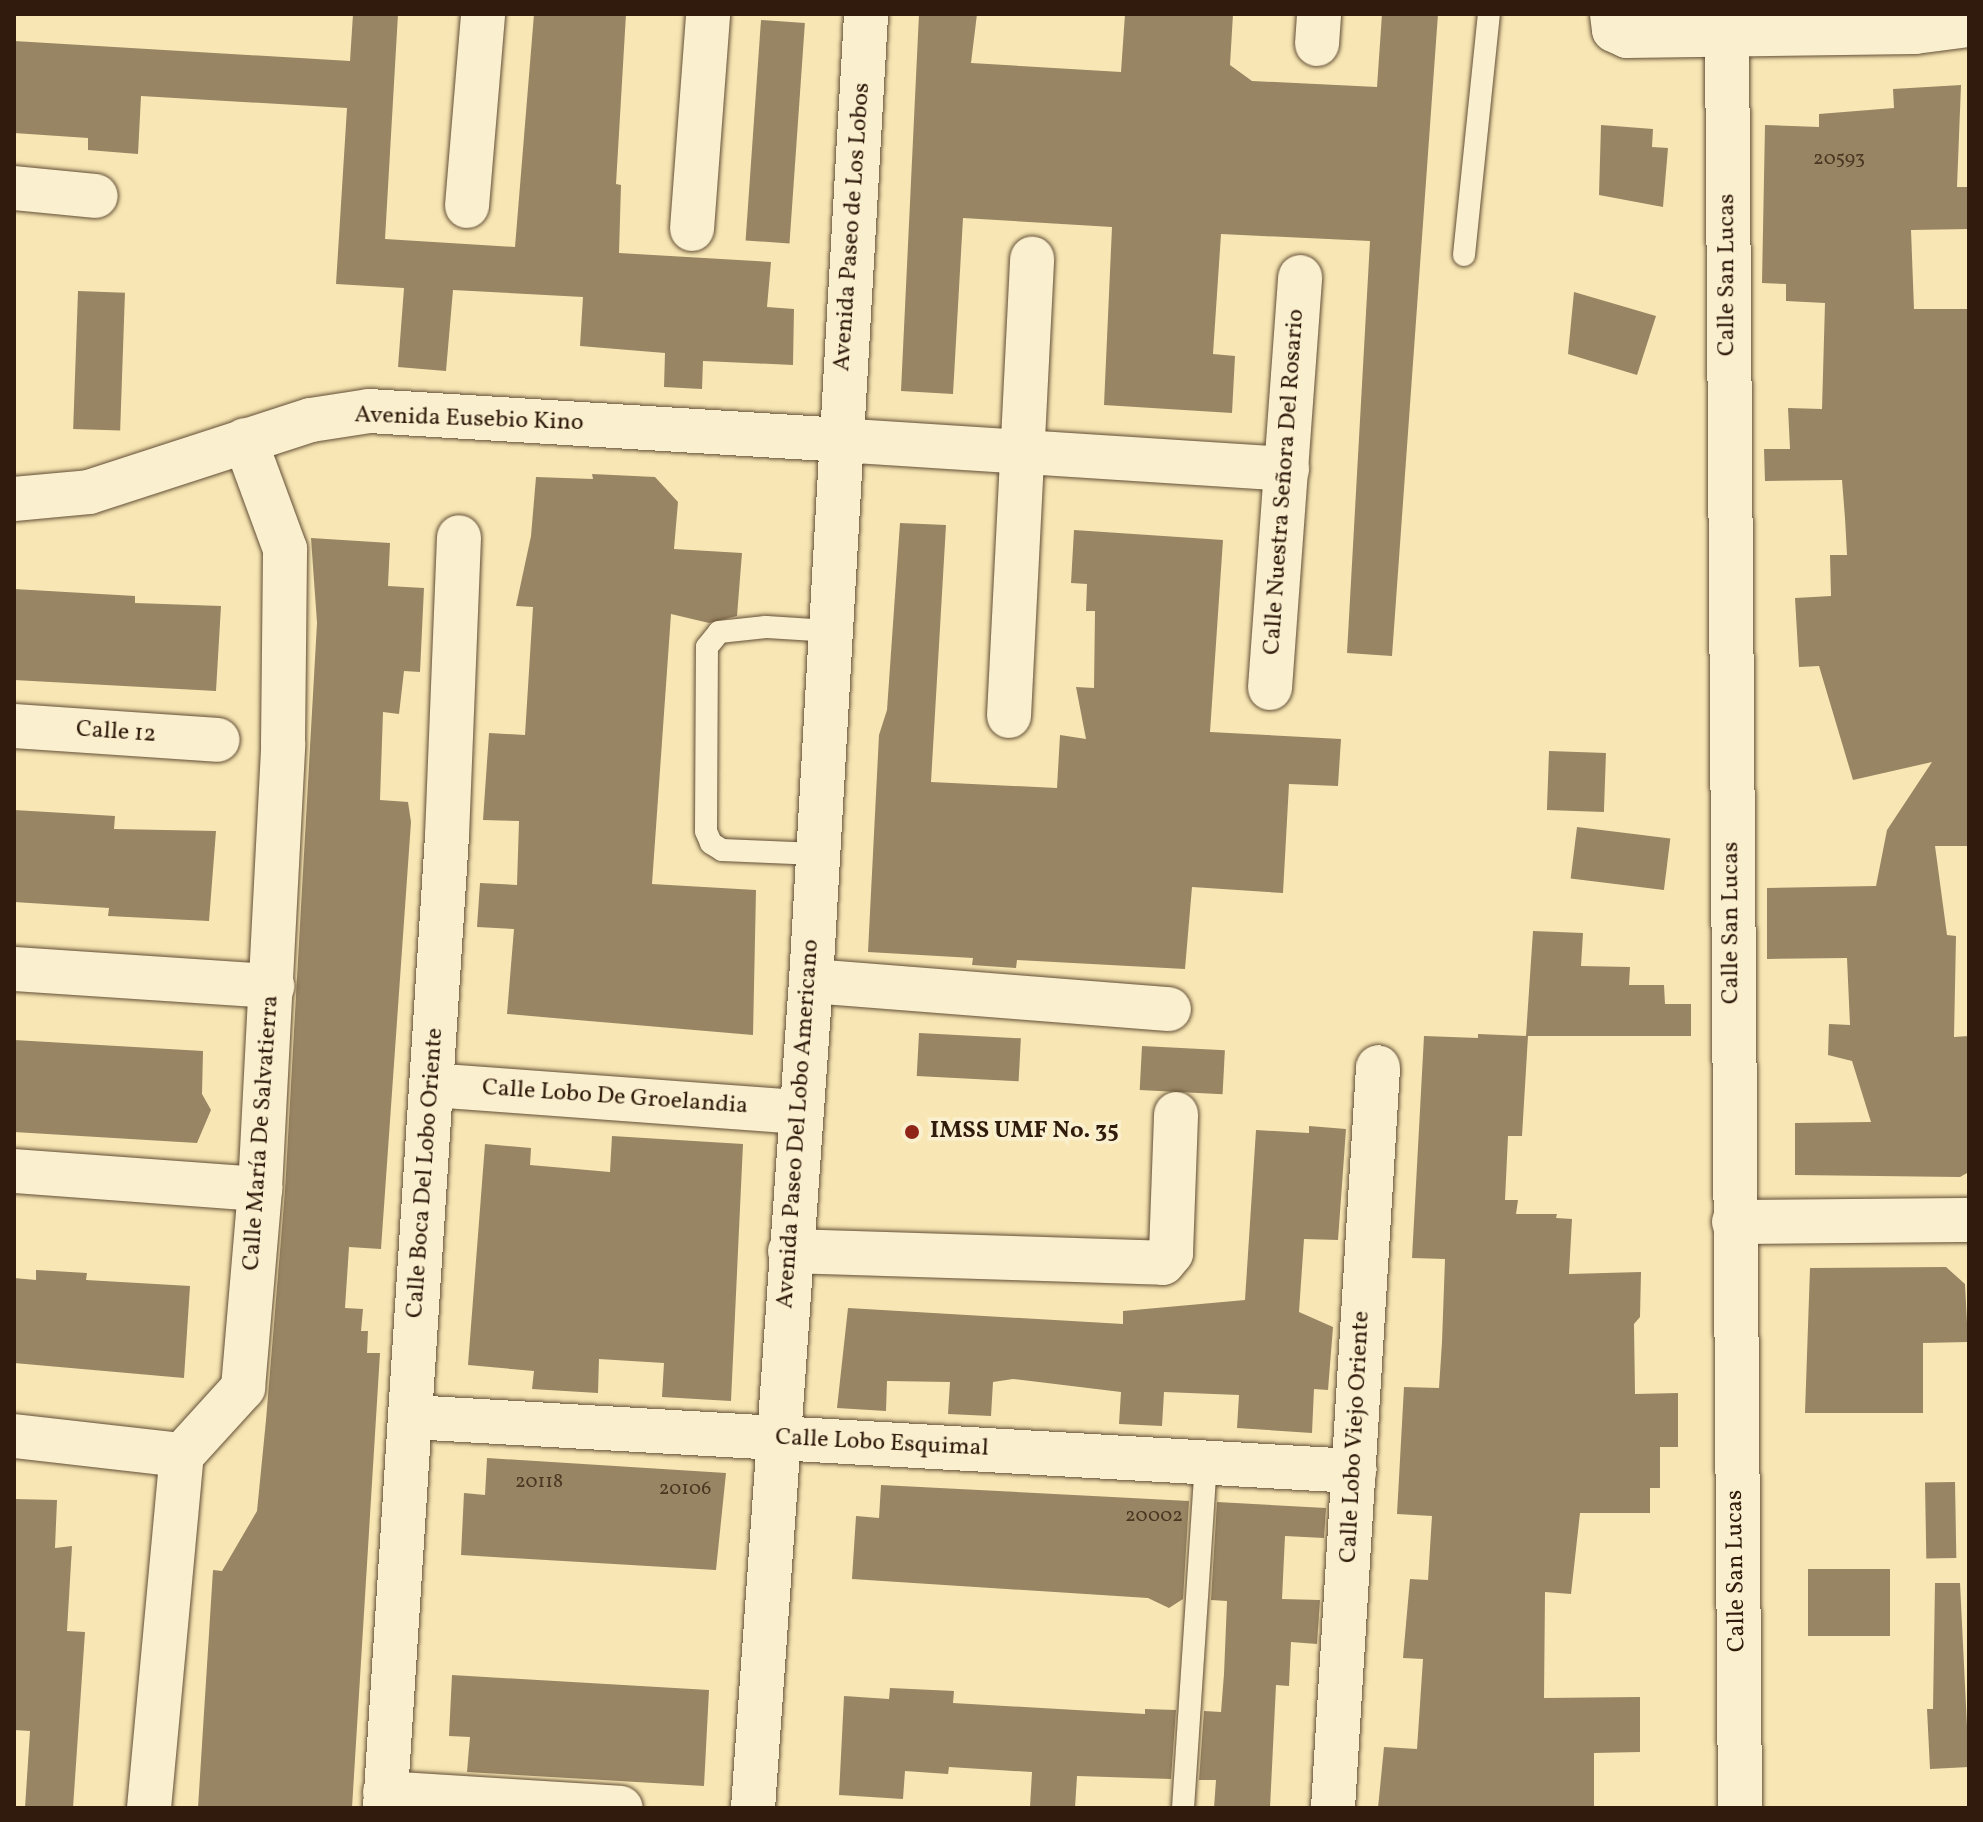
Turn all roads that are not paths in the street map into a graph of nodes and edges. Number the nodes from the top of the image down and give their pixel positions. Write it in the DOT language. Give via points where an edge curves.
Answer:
graph roads {
  1 [pos="483,14"];
  2 [pos="708,14"];
  3 [pos="866,14"];
  4 [pos="1489,14"];
  5 [pos="1613,22"];
  6 [pos="1969,25"];
  7 [pos="1727,38"];
  8 [pos="14,188"];
  9 [pos="96,196"];
  10 [pos="467,206"];
  11 [pos="692,229"];
  12 [pos="1464,255"];
  13 [pos="1032,259"];
  14 [pos="1300,277"];
  15 [pos="245,440"];
  16 [pos="839,440"];
  17 [pos="1022,454"];
  18 [pos="1287,469"];
  19 [pos="14,499"];
  20 [pos="459,537"];
  21 [pos="829,631"];
  22 [pos="1270,688"];
  23 [pos="1009,716"];
  24 [pos="14,726"];
  25 [pos="218,740"];
  26 [pos="817,854"];
  27 [pos="14,969"];
  28 [pos="811,981"];
  29 [pos="272,986"];
  30 [pos="1169,1009"];
  31 [pos="1378,1067"];
  32 [pos="431,1085"];
  33 [pos="799,1112"];
  34 [pos="1176,1114"];
  35 [pos="14,1171"];
  36 [pos="260,1189"];
  37 [pos="1969,1220"];
  38 [pos="1734,1222"];
  39 [pos="790,1251"];
  40 [pos="411,1417"];
  41 [pos="14,1436"];
  42 [pos="778,1438"];
  43 [pos="182,1455"];
  44 [pos="1206,1463"];
  45 [pos="1354,1471"];
  46 [pos="385,1800"];
  47 [pos="149,1808"];
  48 [pos="621,1808"];
  49 [pos="753,1808"];
  50 [pos="1183,1808"];
  51 [pos="1333,1808"];
  52 [pos="1740,1808"];
  1 -- 10 [label="street"];
  2 -- 11 [label="street"];
  3 -- 16 [label="street, Avenida Paseo de Los Lobos"];
  4 -- 12 [label="lane"];
  5 -- 7 [label="street" via="1627,36"];
  6 -- 7 [label="street" via="1915,32"];
  7 -- 38 [label="street, Calle San Lucas"];
  8 -- 9 [label="street"];
  13 -- 17 [label="street"];
  14 -- 18 [label="street, Calle Nuestra Señora Del Rosario"];
  15 -- 16 [label="street, Avenida Eusebio Kino" via="311,420 369,411"];
  15 -- 19 [label="street, Avenida Eusebio Kino" via="89,492"];
  15 -- 29 [label="street, Calle María De Salvatierra" via="285,549"];
  16 -- 17 [label="street, Avenida Eusebio Kino"];
  16 -- 21 [label="street, Avenida Paseo Del Lobo Americano"];
  17 -- 18 [label="street, Avenida Eusebio Kino"];
  17 -- 23 [label="street"];
  18 -- 22 [label="street, Calle Nuestra Señora Del Rosario"];
  20 -- 32 [label="street, Calle Boca Del Lobo Oriente"];
  21 -- 26 [label="street, Avenida Paseo Del Lobo Americano"];
  21 -- 26 [label="lane" via="766,627 719,632 707,647 706,831 711,843 722,850"];
  24 -- 25 [label="street, Calle 12"];
  26 -- 28 [label="street, Avenida Paseo Del Lobo Americano"];
  27 -- 29 [label="street"];
  28 -- 30 [label="street"];
  28 -- 33 [label="street, Avenida Paseo Del Lobo Americano"];
  29 -- 36 [label="street, Calle María De Salvatierra"];
  31 -- 45 [label="street, Calle Lobo Viejo Oriente"];
  32 -- 33 [label="street, Calle Lobo De Groelandia"];
  32 -- 40 [label="street, Calle Boca Del Lobo Oriente"];
  33 -- 39 [label="street, Avenida Paseo Del Lobo Americano"];
  34 -- 39 [label="street" via="1171,1253 1163,1263"];
  35 -- 36 [label="street"];
  36 -- 43 [label="street, Calle María De Salvatierra" via="243,1388"];
  37 -- 38 [label="street"];
  38 -- 52 [label="street, Calle San Lucas"];
  39 -- 42 [label="street, Avenida Paseo Del Lobo Americano"];
  40 -- 42 [label="street, Calle Lobo Esquimal"];
  40 -- 46 [label="street, Calle Boca Del Lobo Oriente"];
  41 -- 43 [label="street"];
  42 -- 44 [label="street, Calle Lobo Esquimal"];
  42 -- 49 [label="street, Avenida Paseo Del Lobo Americano"];
  43 -- 47 [label="street"];
  44 -- 45 [label="street, Calle Lobo Esquimal"];
  44 -- 50 [label="lane"];
  45 -- 51 [label="street, Calle Lobo Viejo Oriente"];
  46 -- 48 [label="street"];
}
